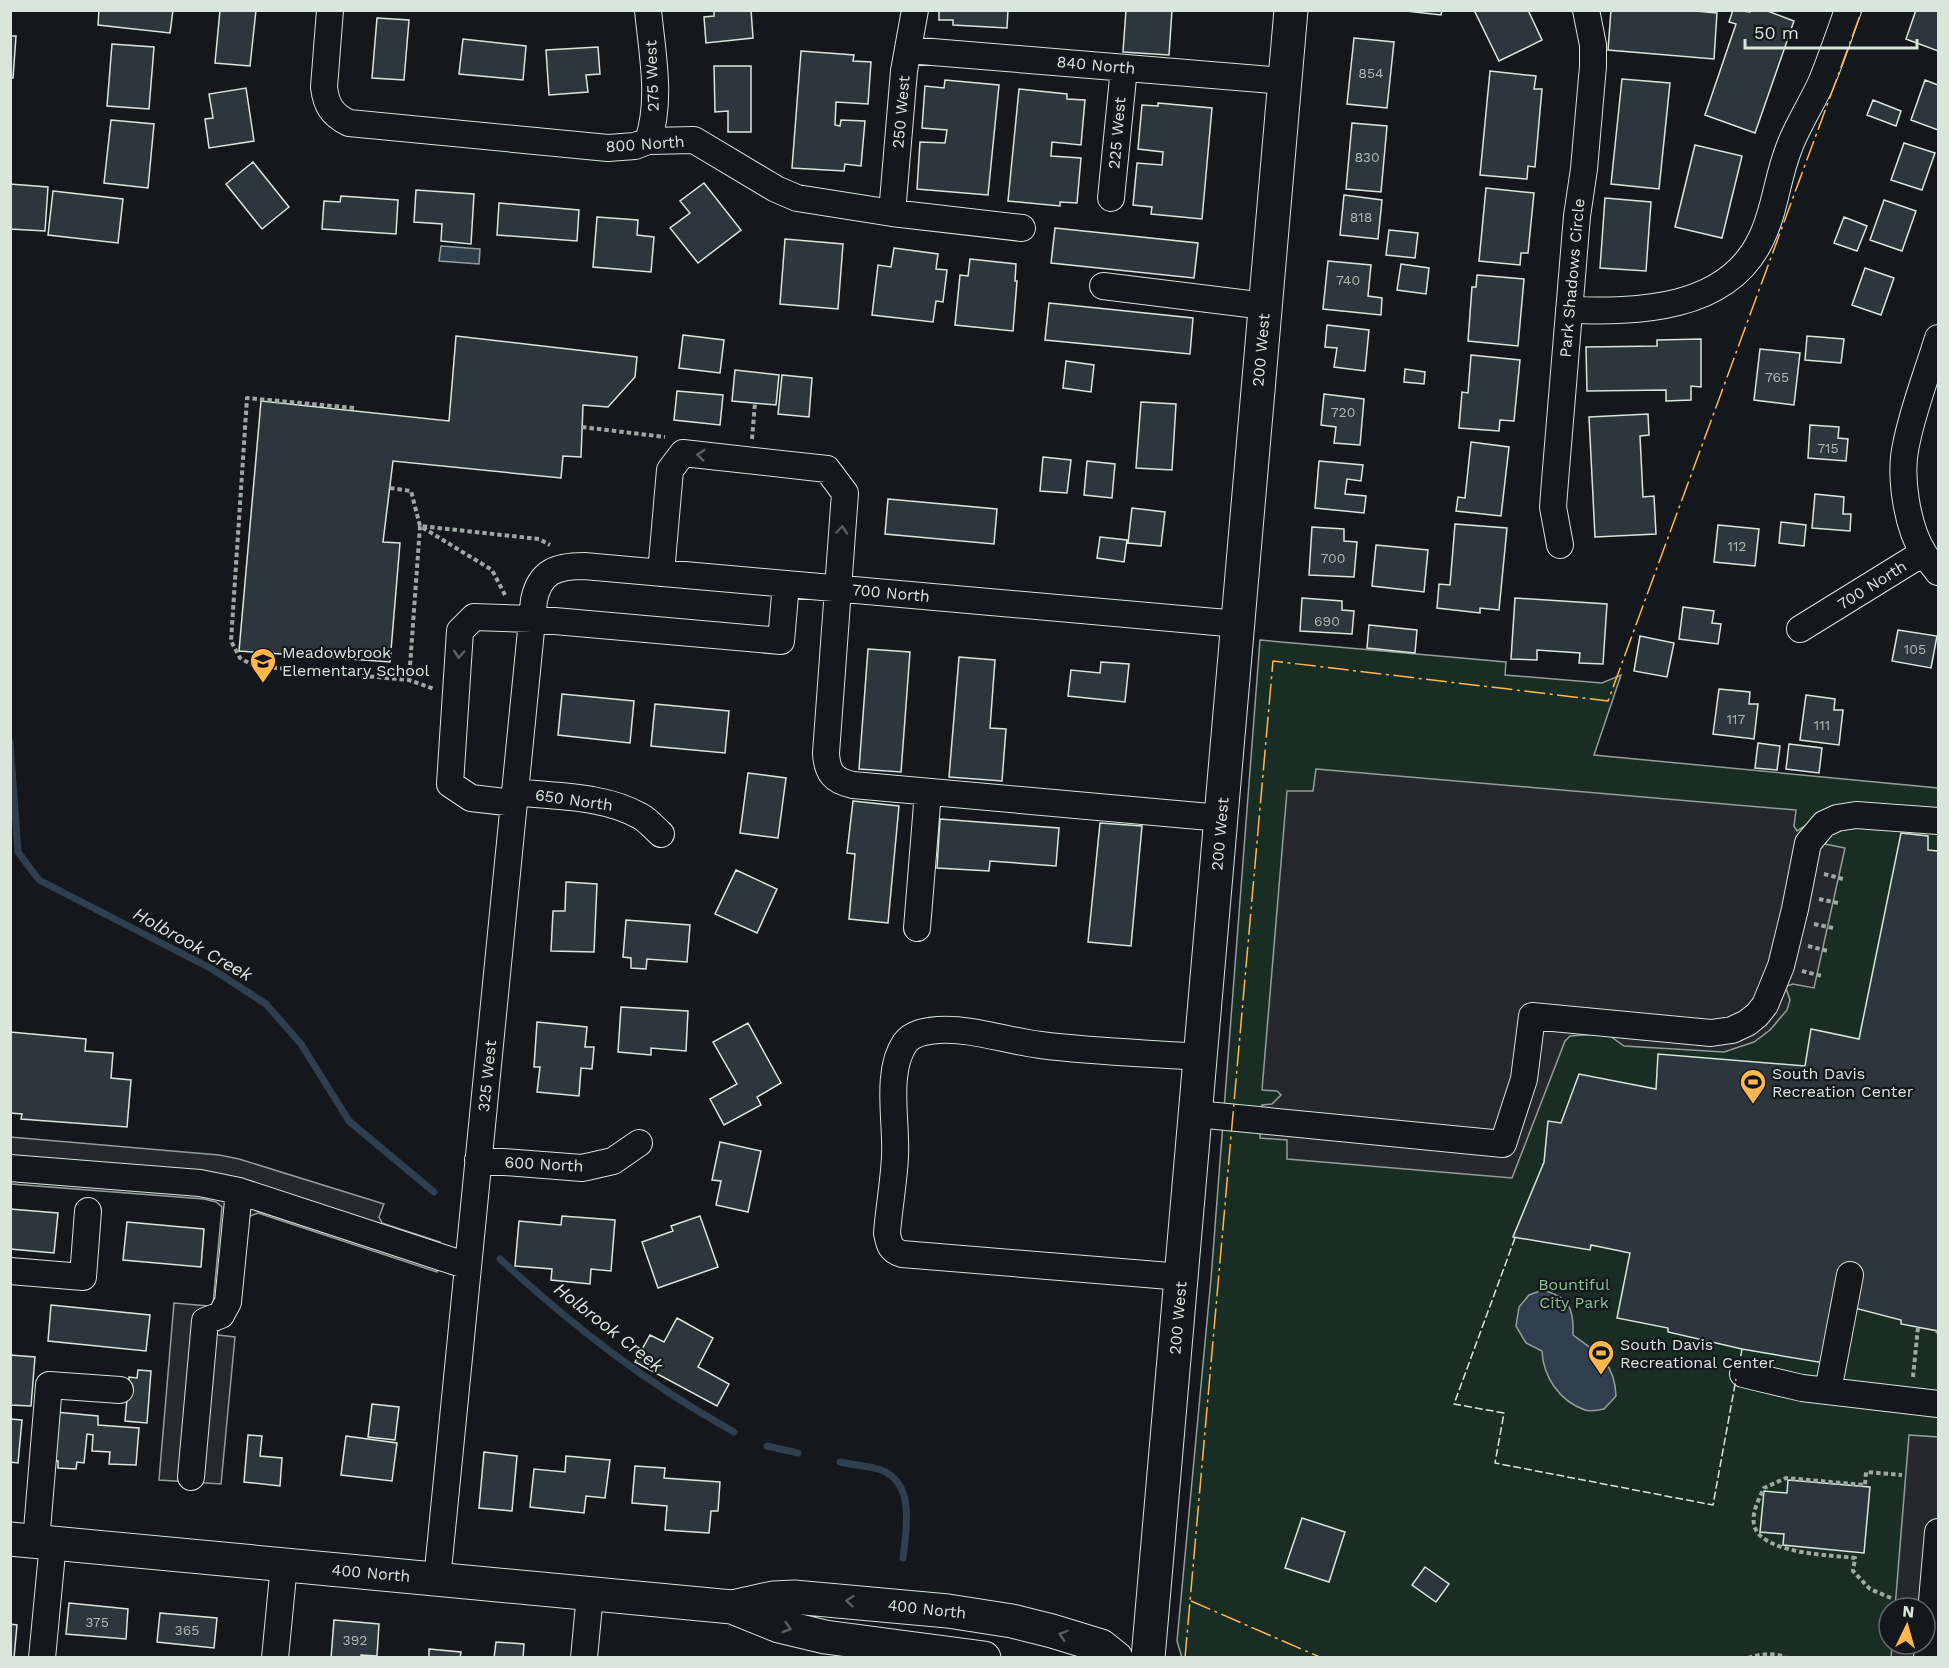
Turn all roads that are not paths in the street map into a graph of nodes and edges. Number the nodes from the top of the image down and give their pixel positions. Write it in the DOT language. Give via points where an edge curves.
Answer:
graph roads {
  1 [pos="330,10"];
  2 [pos="648,10"];
  3 [pos="915,10"];
  4 [pos="1291,10"];
  5 [pos="1586,10"];
  6 [pos="1848,10"];
  7 [pos="908,50"];
  8 [pos="1124,68"];
  9 [pos="1284,81"];
  10 [pos="648,141"];
  11 [pos="1111,198"];
  12 [pos="892,213"];
  13 [pos="1022,228"];
  14 [pos="1103,286"];
  15 [pos="1265,306"];
  16 [pos="1569,310"];
  17 [pos="1938,338"];
  18 [pos="1560,545"];
  19 [pos="1931,563"];
  20 [pos="661,573"];
  21 [pos="546,575"];
  22 [pos="786,584"];
  23 [pos="837,589"];
  24 [pos="532,620"];
  25 [pos="1238,624"];
  26 [pos="1800,629"];
  27 [pos="928,792"];
  28 [pos="514,797"];
  29 [pos="1221,818"];
  30 [pos="1938,821"];
  31 [pos="661,834"];
  32 [pos="917,928"];
  33 [pos="1201,1057"];
  34 [pos="1196,1114"];
  35 [pos="639,1143"];
  36 [pos="478,1160"];
  37 [pos="10,1168"];
  38 [pos="239,1191"];
  39 [pos="88,1211"];
  40 [pos="468,1266"];
  41 [pos="10,1271"];
  42 [pos="1850,1275"];
  43 [pos="1182,1277"];
  44 [pos="1743,1374"];
  45 [pos="120,1390"];
  46 [pos="1827,1390"];
  47 [pos="1938,1404"];
  48 [pos="191,1477"];
  49 [pos="1938,1532"];
  50 [pos="33,1542"];
  51 [pos="284,1565"];
  52 [pos="437,1580"];
  53 [pos="590,1594"];
  54 [pos="1935,1596"];
  55 [pos="732,1607"];
  56 [pos="976,1657"];
  57 [pos="42,1658"];
  58 [pos="275,1658"];
  59 [pos="584,1658"];
  60 [pos="1116,1658"];
  61 [pos="1148,1658"];
  1 -- 10 [label="street, 800 North" via="324,87 330,110 349,123 608,148"];
  2 -- 10 [label="street, 275 West" via="655,95"];
  3 -- 7 [label="street, 250 West"];
  4 -- 9 [label="main road, 200 West"];
  5 -- 16 [label="street, Park Shadows Circle" via="1593,66"];
  6 -- 16 [label="street" via="1821,82 1790,146 1761,240 1742,267 1703,295 1667,306"];
  7 -- 8 [label="street, 840 North"];
  7 -- 12 [label="street, 250 West"];
  8 -- 9 [label="street, 840 North"];
  8 -- 11 [label="street, 225 West"];
  9 -- 15 [label="main road, 200 West"];
  10 -- 12 [label="street, 800 North" via="694,140 797,198"];
  12 -- 13 [label="street, 800 North"];
  14 -- 15 [label="street"];
  15 -- 25 [label="main road, 200 West"];
  16 -- 18 [label="street, Park Shadows Circle" via="1553,507"];
  17 -- 19 [label="street" via="1904,458 1909,512"];
  19 -- 26 [label="street, 700 North"];
  20 -- 21 [label="street, 700 North" via="572,566"];
  20 -- 22 [label="street, 700 North"];
  23 -- 20 [label="street, one-way" via="845,492 827,469 683,453 670,470"];
  21 -- 24 [label="street, 325 West" via="536,590"];
  22 -- 23 [label="street, 700 North"];
  22 -- 24 [label="street" via="781,641"];
  23 -- 25 [label="street, 700 North"];
  23 -- 27 [label="street" via="827,765 841,783"];
  24 -- 28 [label="street, 325 West"];
  24 -- 28 [label="street, 650 North, one-way" via="474,617 460,631 450,784 471,798"];
  25 -- 29 [label="main road, 200 West"];
  27 -- 29 [label="street"];
  27 -- 32 [label="street"];
  28 -- 31 [label="street, 650 North" via="619,806 642,817"];
  28 -- 36 [label="street, 325 West"];
  29 -- 33 [label="main road, 200 West"];
  30 -- 34 [label="street" via="1856,815 1824,824 1808,843 1781,966 1765,1005 1747,1023 1711,1033 1532,1016 1524,1079 1503,1144"];
  33 -- 34 [label="main road, 200 West"];
  33 -- 43 [label="street" via="1067,1048 987,1033 939,1030 914,1035 906,1042 896,1071 896,1152 887,1233 894,1252"];
  34 -- 43 [label="main road, 200 West"];
  35 -- 36 [label="street, 600 North" via="613,1161 582,1168"];
  36 -- 40 [label="street, 325 West"];
  37 -- 38 [label="street" via="200,1183"];
  38 -- 40 [label="street"];
  38 -- 48 [label="street" via="228,1302 220,1315 205,1321"];
  39 -- 41 [label="street" via="83,1277"];
  40 -- 52 [label="street, 325 West"];
  42 -- 46 [label="street"];
  43 -- 61 [label="main road, 200 West"];
  44 -- 46 [label="street"];
  45 -- 50 [label="street" via="49,1385"];
  46 -- 47 [label="street"];
  49 -- 54 [label="street"];
  50 -- 51 [label="main road, 400 North"];
  50 -- 57 [label="street"];
  51 -- 52 [label="main road, 400 North"];
  51 -- 58 [label="street"];
  52 -- 53 [label="main road, 400 North"];
  53 -- 55 [label="main road, 400 North"];
  53 -- 59 [label="street"];
  55 -- 56 [label="main road, 400 North, one-way" via="779,1626 825,1637"];
  60 -- 55 [label="main road, 400 North, one-way" via="1101,1647 1052,1631 960,1612 794,1597"];
}
